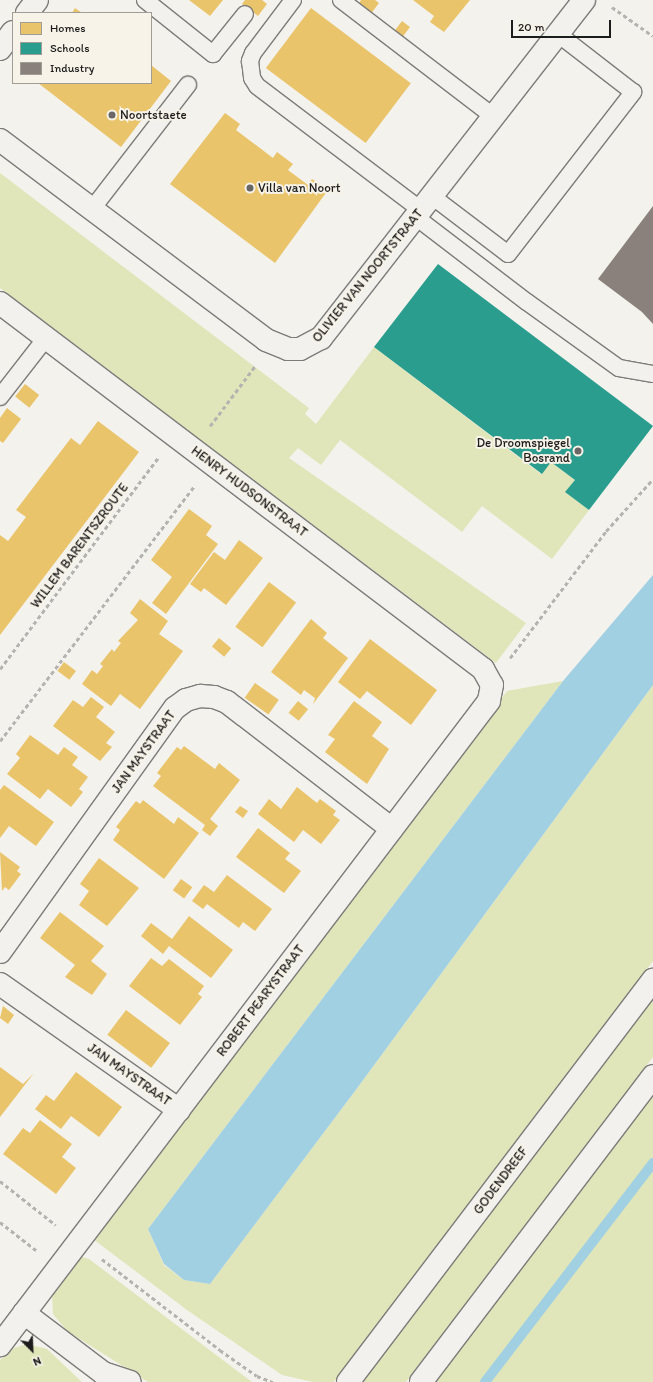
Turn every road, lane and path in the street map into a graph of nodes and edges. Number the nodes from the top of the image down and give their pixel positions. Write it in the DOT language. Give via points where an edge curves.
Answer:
graph roads {
  1 [pos="37,0"];
  2 [pos="145,0"];
  3 [pos="293,0"];
  4 [pos="341,0"];
  5 [pos="584,0"];
  6 [pos="608,4"];
  7 [pos="29,12"];
  8 [pos="245,14"];
  9 [pos="12,33"];
  10 [pos="558,34"];
  11 [pos="653,36"];
  12 [pos="0,49"];
  13 [pos="188,85"];
  14 [pos="494,117"];
  15 [pos="0,140"];
  16 [pos="92,209"];
  17 [pos="424,209"];
  18 [pos="0,303"];
  19 [pos="46,338"];
  20 [pos="272,344"];
  21 [pos="653,374"];
  22 [pos="0,397"];
  23 [pos="176,436"];
  24 [pos="193,449"];
  25 [pos="212,463"];
  26 [pos="653,479"];
  27 [pos="0,669"];
  28 [pos="492,685"];
  29 [pos="0,741"];
  30 [pos="392,829"];
  31 [pos="0,952"];
  32 [pos="653,980"];
  33 [pos="0,984"];
  34 [pos="653,1076"];
  35 [pos="179,1110"];
  36 [pos="0,1181"];
  37 [pos="0,1222"];
  38 [pos="78,1241"];
  39 [pos="59,1268"];
  40 [pos="24,1313"];
  41 [pos="0,1346"];
  42 [pos="106,1378"];
  43 [pos="130,1382"];
  44 [pos="272,1382"];
  45 [pos="348,1382"];
  46 [pos="421,1382"];
  1 -- 7 [label="street"];
  2 -- 8 [label="lane" via="213,54"];
  3 -- 17 [label="lane" via="253,53 250,61 252,78 257,86"];
  4 -- 14 [label="lane"];
  5 -- 10 [label="street, OLIVIER VAN NOORTSTRAAT"];
  6 -- 11 [label="path"];
  9 -- 12 [label="street"];
  10 -- 14 [label="street, OLIVIER VAN NOORTSTRAAT"];
  10 -- 17 [label="lane" via="633,92 508,254"];
  13 -- 16 [label="lane"];
  14 -- 17 [label="street, OLIVIER VAN NOORTSTRAAT"];
  15 -- 16 [label="street, OLIVIER VAN NOORTSTRAAT"];
  16 -- 20 [label="street, OLIVIER VAN NOORTSTRAAT"];
  17 -- 20 [label="street, OLIVIER VAN NOORTSTRAAT" via="321,338 300,349 288,349"];
  17 -- 21 [label="lane" via="526,302 620,368"];
  18 -- 19 [label="street, HENRY HUDSONSTRAAT"];
  19 -- 22 [label="lane"];
  19 -- 23 [label="street, HENRY HUDSONSTRAAT"];
  20 -- 24 [label="path"];
  23 -- 24 [label="street, HENRY HUDSONSTRAAT"];
  23 -- 27 [label="path, WILLEM BARENTSZROUTE"];
  24 -- 25 [label="street, HENRY HUDSONSTRAAT"];
  25 -- 28 [label="street, HENRY HUDSONSTRAAT" via="483,669"];
  25 -- 29 [label="path"];
  26 -- 28 [label="path" via="606,531"];
  28 -- 30 [label="street, ROBERT PEARYSTRAAT" via="489,701"];
  30 -- 31 [label="street, JAN MAYSTRAAT" via="227,702 214,697 200,696 186,700 175,708"];
  30 -- 35 [label="street, ROBERT PEARYSTRAAT"];
  32 -- 45 [label="street, GODENDREEF"];
  33 -- 35 [label="street, JAN MAYSTRAAT"];
  34 -- 46 [label="street"];
  35 -- 38 [label="street, ROBERT PEARYSTRAAT"];
  36 -- 38 [label="path"];
  37 -- 39 [label="path"];
  38 -- 39 [label="street, ROBERT PEARYSTRAAT"];
  38 -- 44 [label="path" via="220,1350 256,1376"];
  39 -- 40 [label="street, ROBERT PEARYSTRAAT"];
  40 -- 41 [label="street, ROBERT PEARYSTRAAT"];
  40 -- 42 [label="street"];
  42 -- 43 [label="street"];
}
